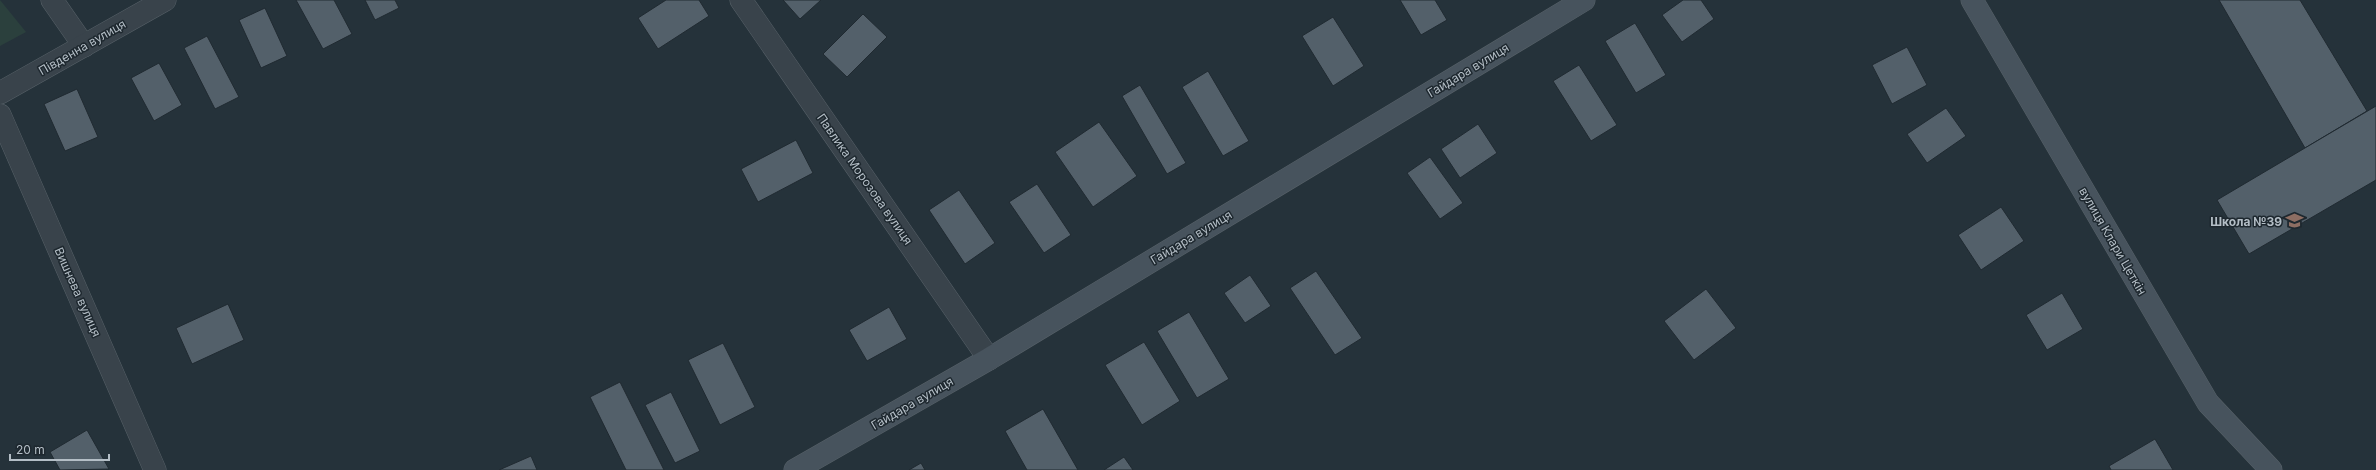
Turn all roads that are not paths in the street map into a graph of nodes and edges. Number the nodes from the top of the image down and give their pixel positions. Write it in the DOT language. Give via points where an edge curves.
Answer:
graph roads {
  1 [pos="52,0"];
  2 [pos="165,0"];
  3 [pos="741,0"];
  4 [pos="1584,0"];
  5 [pos="1972,0"];
  6 [pos="84,46"];
  7 [pos="0,93"];
  8 [pos="0,115"];
  9 [pos="989,358"];
  10 [pos="155,470"];
  11 [pos="795,470"];
  12 [pos="2271,470"];
  1 -- 6 [label="street"];
  2 -- 6 [label="street, Південна вулиця"];
  3 -- 9 [label="street, Павлика Морозова вулиця"];
  4 -- 9 [label="street, Гайдара вулиця"];
  5 -- 12 [label="street, вулиця Клари Цеткін" via="2208,403"];
  6 -- 7 [label="street, Південна вулиця"];
  8 -- 10 [label="street, Вишнева вулиця"];
  9 -- 11 [label="street, Гайдара вулиця"];
}
